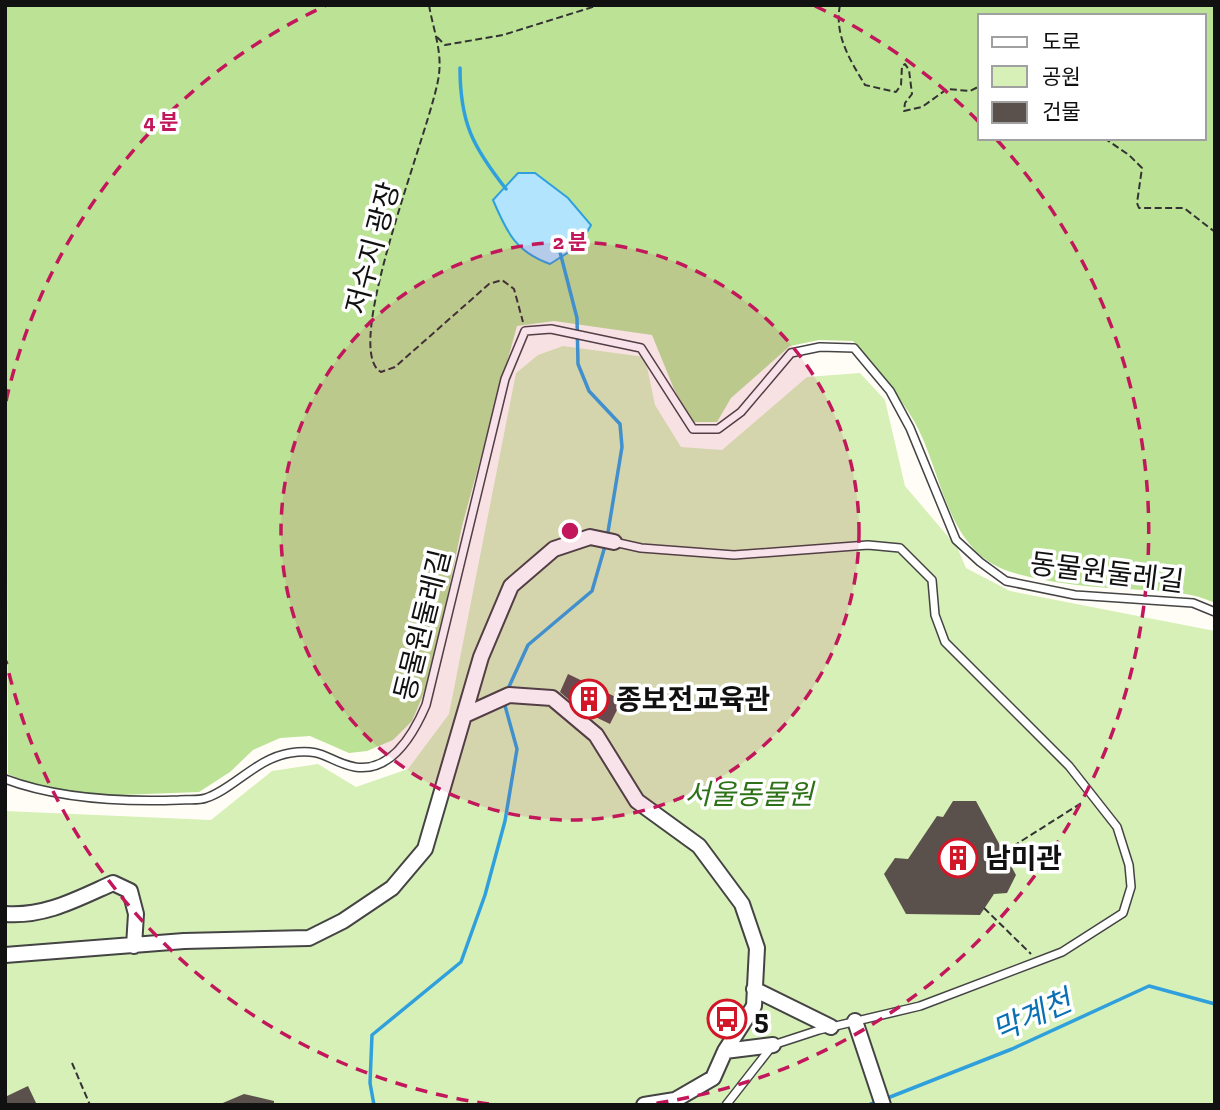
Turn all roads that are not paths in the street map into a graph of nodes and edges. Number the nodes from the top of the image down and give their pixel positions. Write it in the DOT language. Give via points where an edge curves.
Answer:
graph roads {
  1 [pos="614,542"];
  2 [pos="1215,611"];
  3 [pos="465,715"];
  4 [pos="5,779"];
  5 [pos="5,914"];
  6 [pos="134,946"];
  7 [pos="5,955"];
  8 [pos="754,989"];
  9 [pos="855,1021"];
  10 [pos="831,1027"];
  11 [pos="773,1045"];
  12 [pos="725,1051"];
  13 [pos="644,1105"];
  14 [pos="726,1105"];
  15 [pos="883,1105"];
  1 -- 3 [label="street" via="590,537 554,549 511,586 481,657"];
  1 -- 9 [label="lane" via="734,555 868,545 900,548 932,580 935,615 945,642 1069,766 1116,827 1131,887 1123,913 1062,953 920,1006"];
  2 -- 4 [label="lane, 동물원둘레길" via="1194,603 1075,595 1006,581 956,540 910,428 890,391 855,348 791,353 741,412 718,429 694,429 641,348 551,329 525,331 505,379 426,705 414,734 392,758 356,767 317,751 287,753 251,769 206,799 73,795"];
  3 -- 6 [label="street" via="425,849 392,888 309,938"];
  3 -- 8 [label="street" via="503,698 552,698 596,735 637,801 699,846 742,904 757,948"];
  5 -- 6 [label="street" via="29,915 60,907 113,883 130,891 136,914"];
  6 -- 7 [label="street"];
  8 -- 10 [label="street"];
  8 -- 12 [label="street" via="754,1006"];
  9 -- 10 [label="lane"];
  9 -- 15 [label="street"];
  10 -- 11 [label="lane"];
  11 -- 12 [label="street"];
  11 -- 14 [label="lane"];
  12 -- 13 [label="street" via="713,1078 676,1100"];
}
